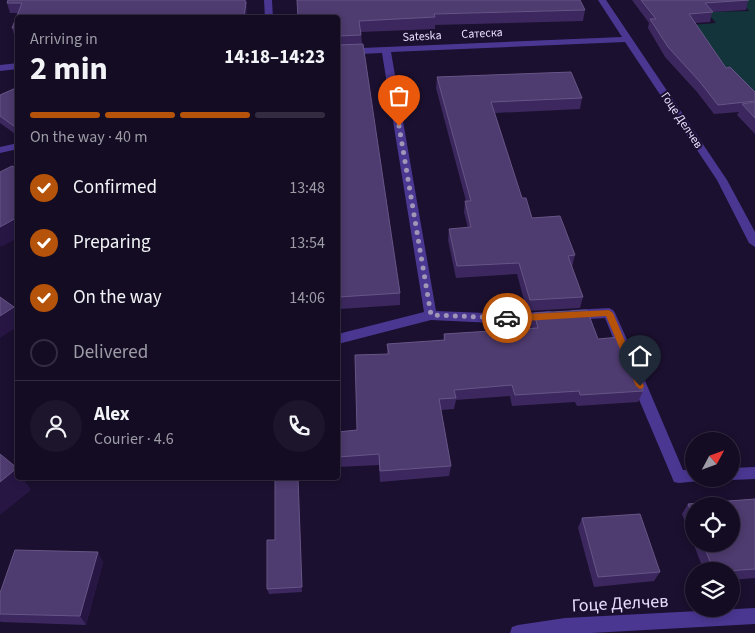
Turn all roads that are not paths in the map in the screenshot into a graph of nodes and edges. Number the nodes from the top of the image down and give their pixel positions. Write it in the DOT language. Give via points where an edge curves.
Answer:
graph roads {
  1 [pos="268,0"];
  2 [pos="602,0"];
  3 [pos="269,15"];
  4 [pos="627,39"];
  5 [pos="386,50"];
  6 [pos="340,52"];
  7 [pos="340,52"];
  8 [pos="15,66"];
  9 [pos="0,68"];
  10 [pos="15,147"];
  11 [pos="0,150"];
  12 [pos="755,243"];
  13 [pos="431,315"];
  14 [pos="340,338"];
  15 [pos="755,473"];
  16 [pos="740,474"];
  17 [pos="685,477"];
  18 [pos="755,616"];
  19 [pos="518,633"];
  1 -- 3 [label="street"];
  2 -- 4 [label="street, Гоце Делчев"];
  4 -- 5 [label="street, Сатеска"];
  4 -- 6 [label="street, Sateska"];
  4 -- 12 [label="street, Гоце Делчев" via="722,180"];
  5 -- 7 [label="street, Сатеска"];
  5 -- 13 [label="street"];
  8 -- 9 [label="street"];
  10 -- 11 [label="street"];
  13 -- 14 [label="street"];
  13 -- 17 [label="street" via="513,319 609,313 679,477"];
  15 -- 16 [label="street"];
  18 -- 19 [label="street, Гоце Делчев" via="565,626"];
}
